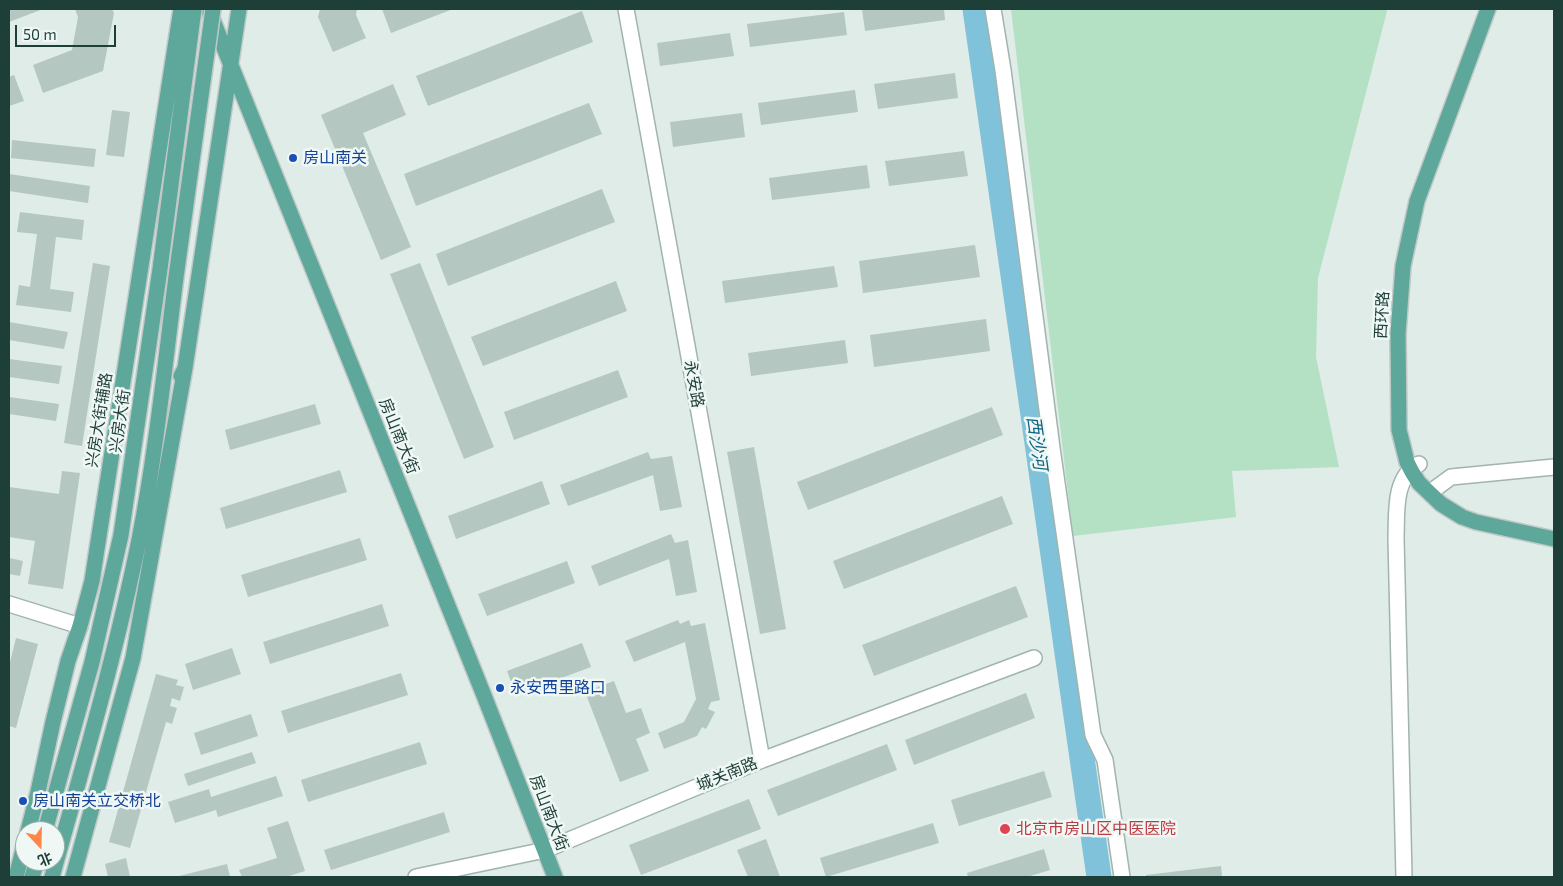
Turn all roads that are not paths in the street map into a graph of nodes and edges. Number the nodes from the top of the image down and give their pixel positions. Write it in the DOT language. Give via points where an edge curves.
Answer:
graph roads {
  1 [pos="181,9"];
  2 [pos="194,9"];
  3 [pos="208,9"];
  4 [pos="213,9"];
  5 [pos="239,9"];
  6 [pos="626,9"];
  7 [pos="993,9"];
  8 [pos="1488,9"];
  9 [pos="1498,9"];
  10 [pos="230,65"];
  11 [pos="185,368"];
  12 [pos="158,419"];
  13 [pos="1414,466"];
  14 [pos="1554,467"];
  15 [pos="1436,488"];
  16 [pos="1554,530"];
  17 [pos="1554,539"];
  18 [pos="92,581"];
  19 [pos="9,604"];
  20 [pos="80,626"];
  21 [pos="1034,658"];
  22 [pos="92,662"];
  23 [pos="66,756"];
  24 [pos="762,760"];
  25 [pos="38,792"];
  26 [pos="31,821"];
  27 [pos="48,821"];
  28 [pos="545,850"];
  29 [pos="52,877"];
  30 [pos="73,877"];
  31 [pos="416,877"];
  32 [pos="555,877"];
  33 [pos="1122,877"];
  34 [pos="1404,877"];
  1 -- 18 [label="main road, 兴房大街辅路"];
  2 -- 22 [label="main road, 兴房大街" via="121,535"];
  3 -- 10 [label="main road, 房山南大街"];
  4 -- 12 [label="main road, bridge"];
  5 -- 10 [label="main road"];
  6 -- 24 [label="street, 永安路"];
  7 -- 33 [label="street" via="1093,735 1105,760"];
  8 -- 13 [label="main road, 西环路" via="1417,201 1402,266 1397,415 1402,444"];
  9 -- 13 [label="main road, 西环路" via="1439,160 1417,242 1407,327 1406,408"];
  10 -- 11 [label="main road"];
  10 -- 28 [label="main road, 房山南大街"];
  11 -- 12 [label="main road"];
  11 -- 30 [label="main road" via="132,658"];
  12 -- 29 [label="main road" via="139,538 113,657"];
  13 -- 15 [label="main road, 西环路"];
  13 -- 17 [label="main road, 西环路" via="1419,483 1441,504 1462,517"];
  13 -- 34 [label="street" via="1398,492 1396,538"];
  14 -- 15 [label="street" via="1451,477"];
  15 -- 16 [label="main road, 西环路" via="1456,503 1479,513"];
  18 -- 20 [label="main road, 兴房大街辅路"];
  18 -- 22 [label="main road"];
  19 -- 20 [label="street"];
  20 -- 25 [label="main road, 兴房大街辅路" via="68,661"];
  21 -- 24 [label="street, 城关南路"];
  22 -- 23 [label="main road, 兴房大街"];
  23 -- 25 [label="main road"];
  23 -- 27 [label="main road, 兴房大街"];
  24 -- 28 [label="street, 城关南路"];
  25 -- 26 [label="main road, 兴房大街辅路"];
  28 -- 31 [label="street, 城关南路"];
  28 -- 32 [label="main road, 房山南大街"];
}
